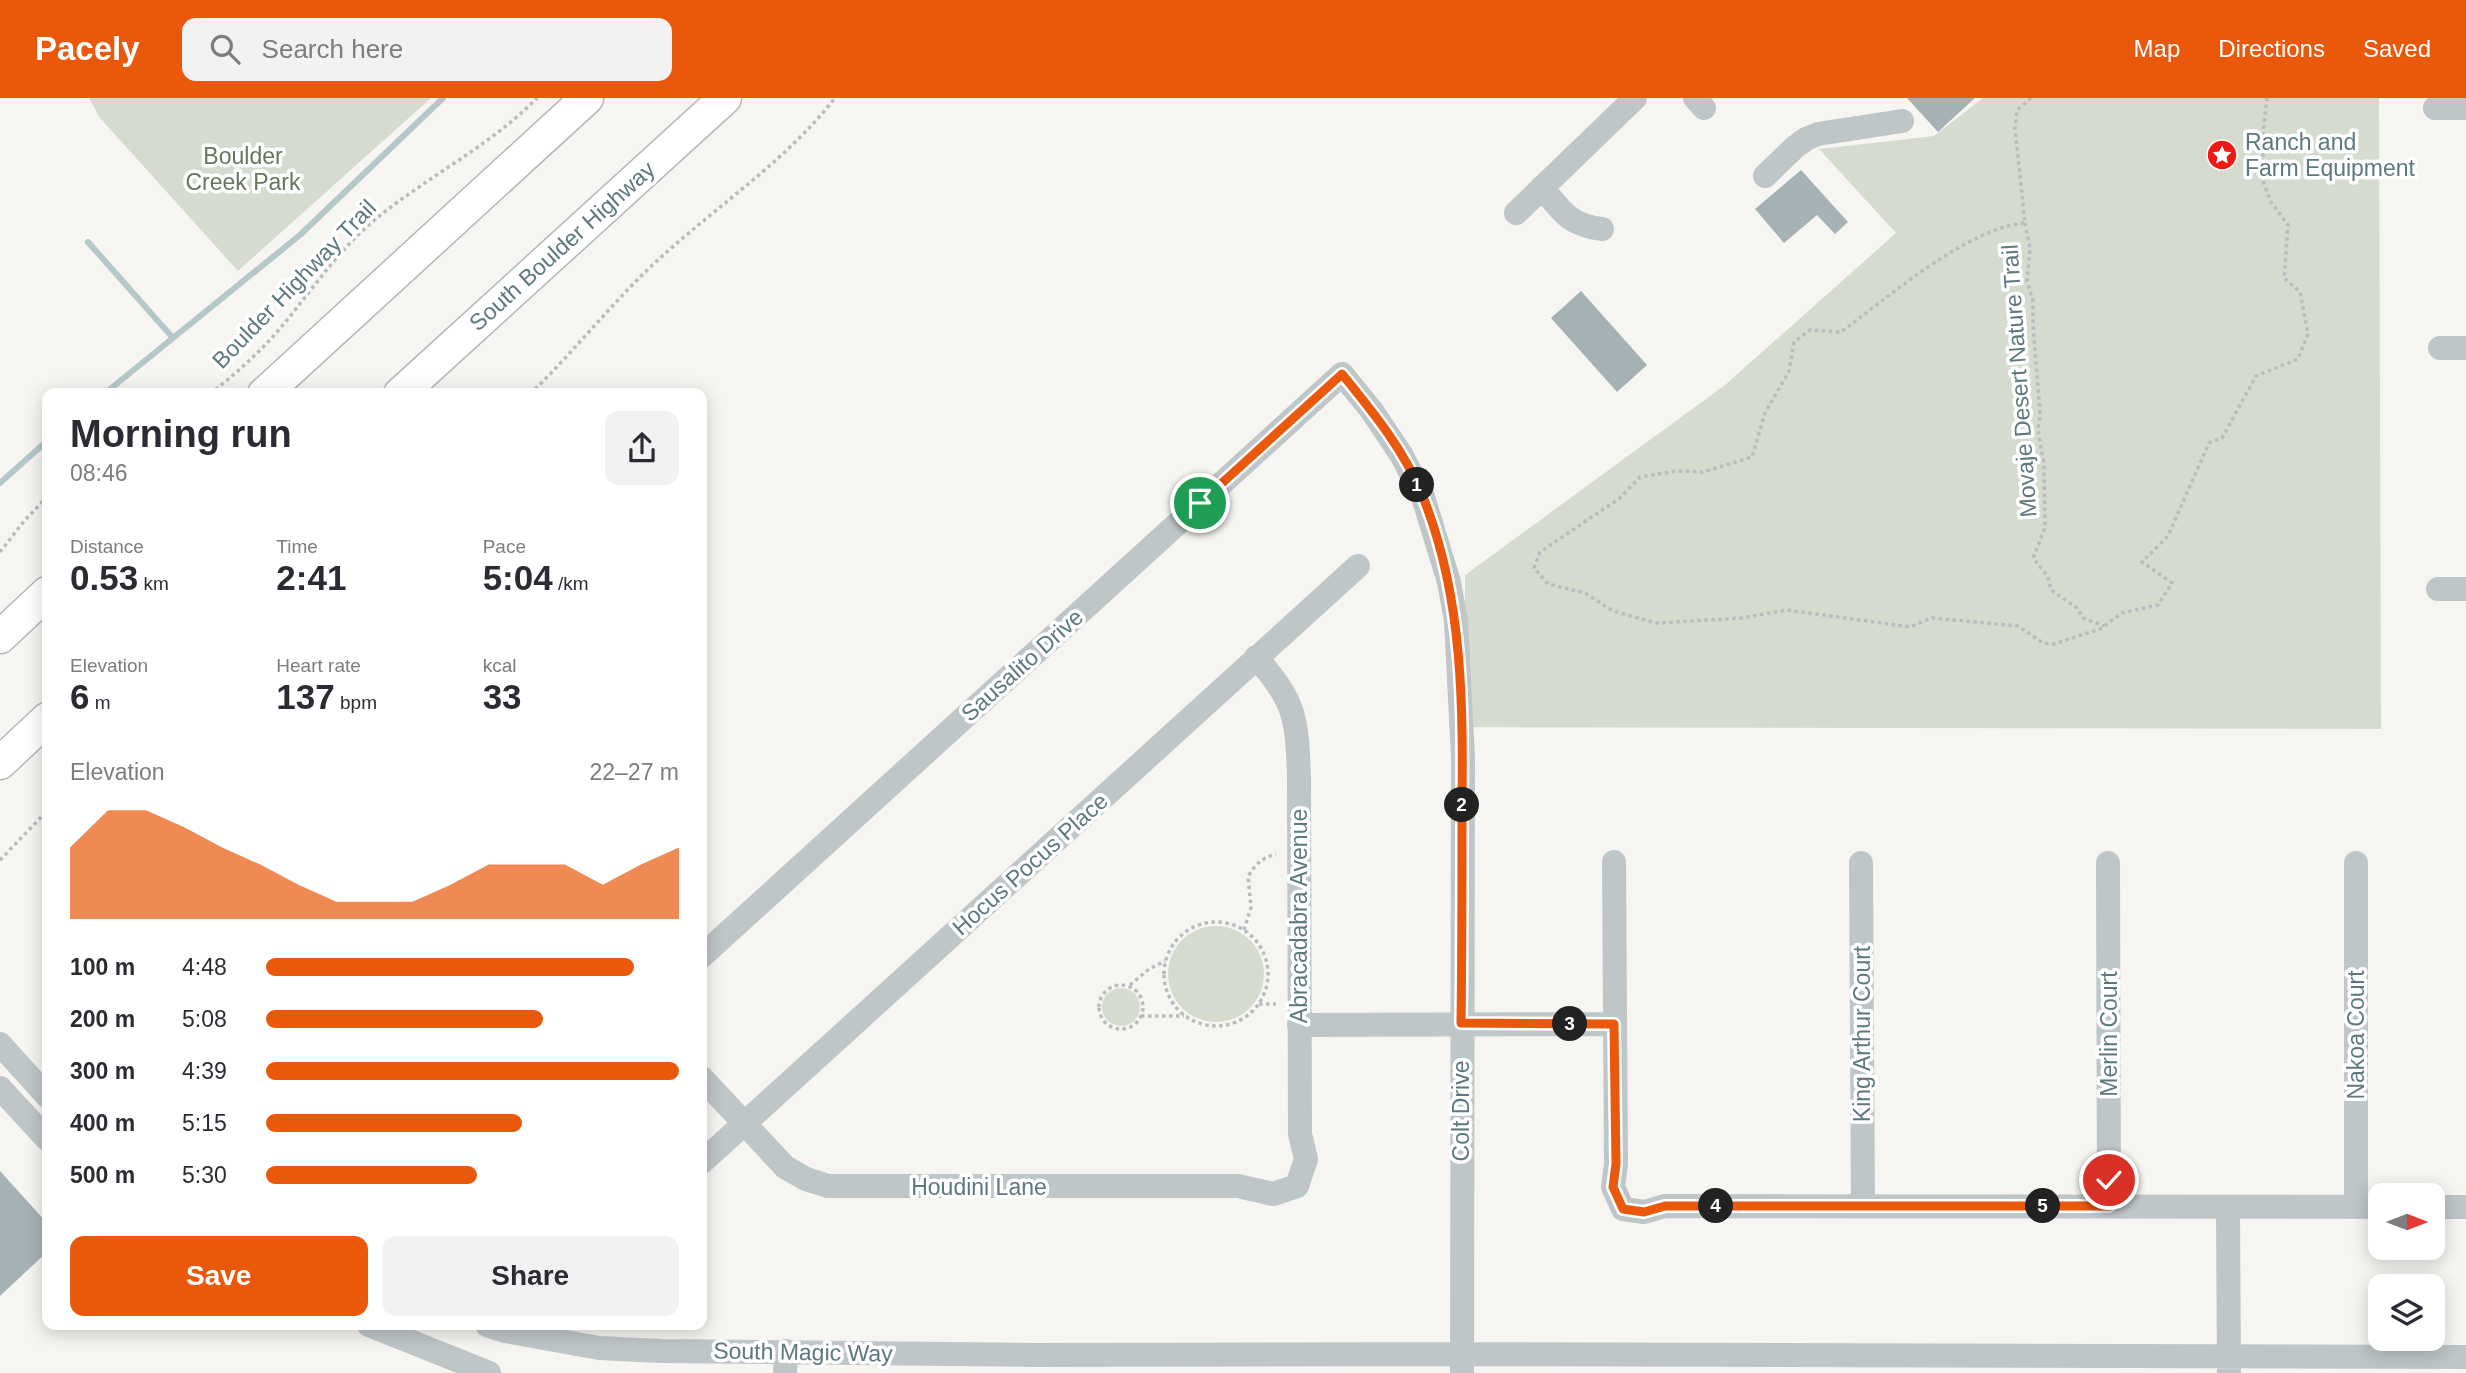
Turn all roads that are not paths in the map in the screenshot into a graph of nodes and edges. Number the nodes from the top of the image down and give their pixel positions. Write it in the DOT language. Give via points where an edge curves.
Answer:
graph roads {
  1 [pos="587,98"];
  2 [pos="725,98"];
  3 [pos="1636,98"];
  4 [pos="1607,107"];
  5 [pos="2435,108"];
  6 [pos="2466,108"];
  7 [pos="1902,121"];
  8 [pos="1765,176"];
  9 [pos="1542,187"];
  10 [pos="1516,213"];
  11 [pos="1602,229"];
  12 [pos="2440,348"];
  13 [pos="2466,348"];
  14 [pos="1342,374"];
  15 [pos="271,388"];
  16 [pos="407,388"];
  17 [pos="1358,566"];
  18 [pos="2438,589"];
  19 [pos="2466,589"];
  20 [pos="42,598"];
  21 [pos="0,637"];
  22 [pos="1256,657"];
  23 [pos="42,724"];
  24 [pos="0,763"];
  25 [pos="1614,862"];
  26 [pos="1861,863"];
  27 [pos="2108,863"];
  28 [pos="2356,863"];
  29 [pos="707,951"];
  30 [pos="1461,1023"];
  31 [pos="1614,1024"];
  32 [pos="1299,1025"];
  33 [pos="0,1044"];
  34 [pos="707,1083"];
  35 [pos="40,1088"];
  36 [pos="4,1100"];
  37 [pos="744,1124"];
  38 [pos="42,1134"];
  39 [pos="707,1157"];
  40 [pos="1297,1186"];
  41 [pos="1863,1206"];
  42 [pos="2109,1206"];
  43 [pos="2228,1207"];
  44 [pos="2368,1207"];
  45 [pos="2445,1207"];
  46 [pos="2466,1207"];
  47 [pos="382,1330"];
  48 [pos="502,1330"];
  49 [pos="2466,1357"];
  50 [pos="786,1362"];
  51 [pos="827,1363"];
  52 [pos="1461,1363"];
  53 [pos="2229,1364"];
  54 [pos="489,1373"];
  1 -- 15 [label="main road"];
  2 -- 16 [label="main road, South Boulder Highway"];
  3 -- 4 [label="street"];
  4 -- 9 [label="street"];
  5 -- 6 [label="street"];
  7 -- 8 [label="street" via="1818,134 1806,139"];
  9 -- 10 [label="street"];
  9 -- 11 [label="street" via="1563,213 1583,227"];
  12 -- 13 [label="street"];
  14 -- 29 [label="street, Sausalito Drive"];
  14 -- 30 [label="street, Colt Drive" via="1402,456 1423,497 1450,582 1462,757"];
  17 -- 22 [label="street, Hocus Pocus Place"];
  18 -- 19 [label="street"];
  20 -- 21 [label="main road"];
  22 -- 32 [label="street, Abracadabra Avenue" via="1287,698 1297,731"];
  22 -- 37 [label="street, Hocus Pocus Place"];
  23 -- 24 [label="main road"];
  25 -- 31 [label="street"];
  26 -- 41 [label="street, King Arthur Court"];
  27 -- 42 [label="street, Merlin Court"];
  28 -- 44 [label="street, Nakoa Court"];
  30 -- 31 [label="street"];
  30 -- 32 [label="street"];
  30 -- 52 [label="street, Colt Drive"];
  31 -- 41 [label="street" via="1613,1187 1623,1209"];
  32 -- 40 [label="street, Abracadabra Avenue" via="1300,1133 1306,1159"];
  33 -- 35 [label="street"];
  34 -- 37 [label="street, Houdini Lane"];
  35 -- 36 [label="street"];
  36 -- 38 [label="street"];
  37 -- 39 [label="street, Hocus Pocus Place"];
  37 -- 40 [label="street, Houdini Lane" via="785,1167 828,1186 1238,1186 1273,1194"];
  41 -- 42 [label="street"];
  42 -- 43 [label="street"];
  43 -- 44 [label="street"];
  43 -- 53 [label="street"];
  45 -- 46 [label="street"];
  47 -- 54 [label="street"];
  48 -- 50 [label="street, South Magic Way" via="599,1348"];
  49 -- 53 [label="street, South Magic Way"];
  50 -- 51 [label="street, South Magic Way"];
  51 -- 52 [label="street, South Magic Way" via="1197,1356"];
  52 -- 53 [label="street, South Magic Way"];
}
